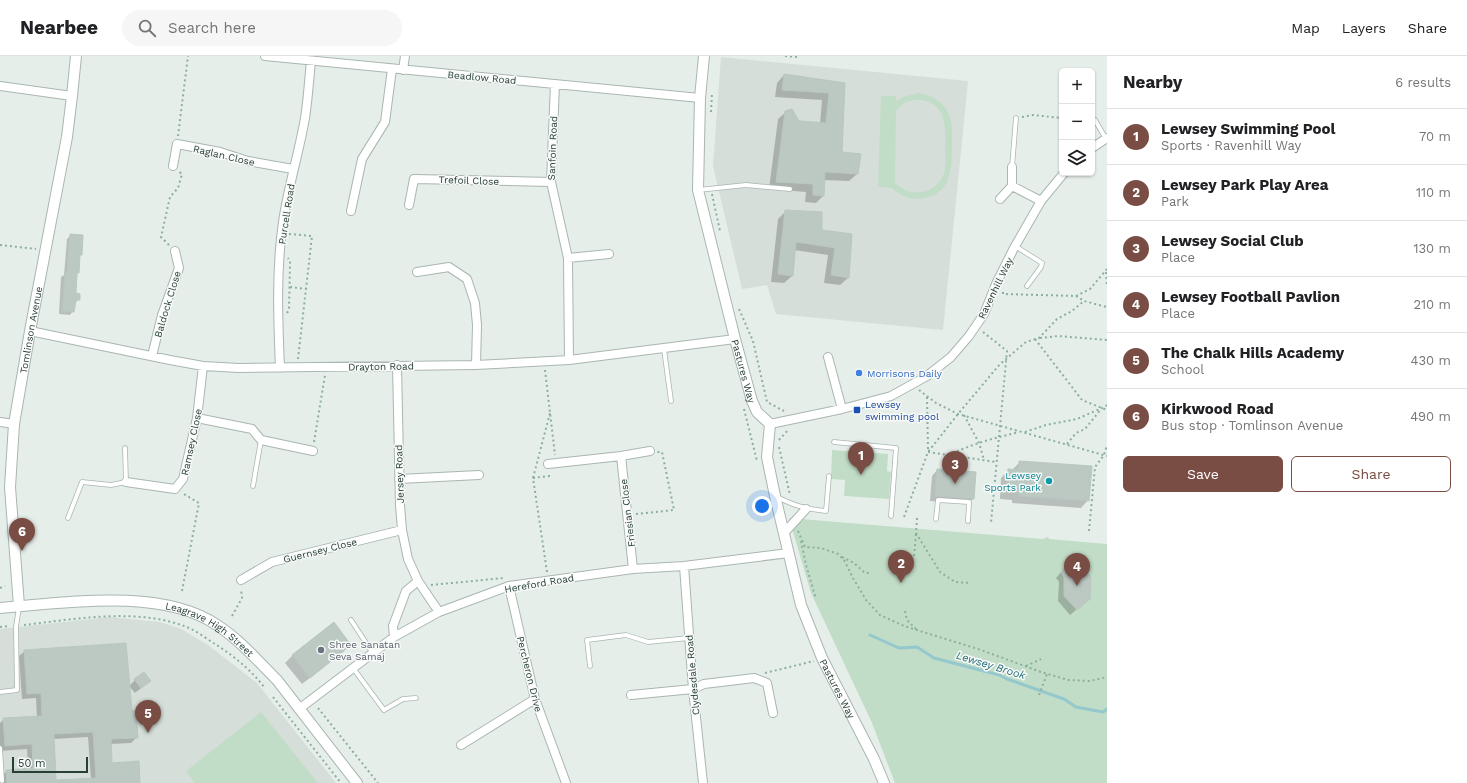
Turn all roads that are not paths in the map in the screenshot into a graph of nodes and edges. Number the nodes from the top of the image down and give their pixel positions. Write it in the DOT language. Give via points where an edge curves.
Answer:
graph roads {
  1 [pos="76,56"];
  2 [pos="265,56"];
  3 [pos="405,56"];
  4 [pos="704,56"];
  5 [pos="312,61"];
  6 [pos="392,69"];
  7 [pos="403,70"];
  8 [pos="555,84"];
  9 [pos="0,86"];
  10 [pos="72,96"];
  11 [pos="700,98"];
  12 [pos="1016,118"];
  13 [pos="1095,120"];
  14 [pos="1106,139"];
  15 [pos="1095,146"];
  16 [pos="173,166"];
  17 [pos="1012,168"];
  18 [pos="293,169"];
  19 [pos="1062,176"];
  20 [pos="551,182"];
  21 [pos="1012,186"];
  22 [pos="790,189"];
  23 [pos="698,190"];
  24 [pos="1000,200"];
  25 [pos="1041,201"];
  26 [pos="409,204"];
  27 [pos="351,211"];
  28 [pos="1015,246"];
  29 [pos="175,251"];
  30 [pos="609,254"];
  31 [pos="568,258"];
  32 [pos="417,272"];
  33 [pos="1027,286"];
  34 [pos="30,331"];
  35 [pos="735,339"];
  36 [pos="664,349"];
  37 [pos="152,356"];
  38 [pos="828,357"];
  39 [pos="570,360"];
  40 [pos="397,365"];
  41 [pos="476,365"];
  42 [pos="203,366"];
  43 [pos="280,368"];
  44 [pos="671,401"];
  45 [pos="842,409"];
  46 [pos="197,418"];
  47 [pos="0,422"];
  48 [pos="14,424"];
  49 [pos="770,424"];
  50 [pos="261,440"];
  51 [pos="834,442"];
  52 [pos="125,448"];
  53 [pos="313,451"];
  54 [pos="650,452"];
  55 [pos="620,456"];
  56 [pos="552,463"];
  57 [pos="479,475"];
  58 [pos="829,476"];
  59 [pos="399,479"];
  60 [pos="126,482"];
  61 [pos="253,486"];
  62 [pos="775,496"];
  63 [pos="806,509"];
  64 [pos="891,516"];
  65 [pos="68,518"];
  66 [pos="936,519"];
  67 [pos="968,522"];
  68 [pos="402,530"];
  69 [pos="784,533"];
  70 [pos="789,553"];
  71 [pos="684,566"];
  72 [pos="634,569"];
  73 [pos="241,580"];
  74 [pos="418,581"];
  75 [pos="509,586"];
  76 [pos="19,606"];
  77 [pos="0,608"];
  78 [pos="439,612"];
  79 [pos="351,620"];
  80 [pos="394,637"];
  81 [pos="689,638"];
  82 [pos="372,652"];
  83 [pos="590,666"];
  84 [pos="353,667"];
  85 [pos="693,689"];
  86 [pos="0,692"];
  87 [pos="631,695"];
  88 [pos="416,698"];
  89 [pos="535,700"];
  90 [pos="299,709"];
  91 [pos="773,713"];
  92 [pos="461,745"];
  93 [pos="0,748"];
  94 [pos="2,781"];
  95 [pos="357,783"];
  96 [pos="566,783"];
  97 [pos="703,783"];
  98 [pos="884,783"];
  1 -- 10 [label="street, Tomlinson Avenue"];
  2 -- 5 [label="street, Beadlow Road"];
  3 -- 7 [label="street"];
  4 -- 11 [label="street, Pastures Way"];
  5 -- 6 [label="street, Beadlow Road"];
  5 -- 18 [label="street, Purcell Road" via="305,118"];
  6 -- 7 [label="street, Beadlow Road"];
  6 -- 27 [label="street" via="386,122 362,159"];
  7 -- 8 [label="street, Beadlow Road"];
  8 -- 11 [label="street, Beadlow Road"];
  8 -- 20 [label="street, Sanfoin Road"];
  9 -- 10 [label="street"];
  10 -- 34 [label="street, Tomlinson Avenue" via="67,137"];
  11 -- 23 [label="street, Pastures Way"];
  12 -- 17 [label="lane"];
  13 -- 14 [label="lane"];
  14 -- 15 [label="street"];
  16 -- 18 [label="street, Raglan Close" via="177,144"];
  17 -- 21 [label="street"];
  18 -- 43 [label="street, Purcell Road" via="282,233 279,272"];
  19 -- 25 [label="street, Ravenhill Way"];
  20 -- 26 [label="street, Trefoil Close" via="414,179"];
  20 -- 31 [label="street, Sanfoin Road"];
  21 -- 24 [label="street"];
  21 -- 25 [label="street"];
  22 -- 23 [label="lane" via="746,185"];
  23 -- 35 [label="street, Pastures Way"];
  25 -- 28 [label="street, Ravenhill Way"];
  28 -- 33 [label="lane" via="1042,263"];
  28 -- 45 [label="street, Ravenhill Way" via="984,314 951,357 927,376 891,396"];
  29 -- 37 [label="street, Baldock Close" via="179,268 162,315"];
  30 -- 31 [label="street"];
  31 -- 39 [label="street, Sanfoin Road"];
  32 -- 41 [label="street" via="449,267 467,279 475,303"];
  34 -- 37 [label="street, Drayton Road"];
  34 -- 48 [label="street, Tomlinson Avenue"];
  35 -- 36 [label="street, Drayton Road"];
  35 -- 49 [label="street, Pastures Way" via="752,401 757,412"];
  36 -- 39 [label="street, Drayton Road"];
  36 -- 44 [label="lane"];
  37 -- 42 [label="street, Drayton Road"];
  38 -- 45 [label="street"];
  39 -- 41 [label="street, Drayton Road"];
  40 -- 41 [label="street, Drayton Road"];
  40 -- 43 [label="street, Drayton Road"];
  40 -- 59 [label="street, Jersey Road"];
  42 -- 43 [label="street, Drayton Road"];
  42 -- 46 [label="street, Ramsey Close"];
  45 -- 49 [label="street, Ravenhill Way"];
  46 -- 50 [label="street" via="252,428"];
  46 -- 60 [label="street, Ramsey Close" via="183,479 175,489"];
  47 -- 48 [label="street"];
  48 -- 76 [label="street, Tomlinson Avenue" via="10,487"];
  49 -- 62 [label="street, Pastures Way" via="767,457"];
  50 -- 53 [label="street"];
  50 -- 61 [label="lane"];
  51 -- 64 [label="lane" via="896,448"];
  52 -- 60 [label="lane"];
  54 -- 55 [label="street"];
  55 -- 56 [label="street"];
  55 -- 72 [label="street, Friesian Close"];
  57 -- 59 [label="street"];
  58 -- 63 [label="lane" via="826,511"];
  59 -- 68 [label="street, Jersey Road"];
  60 -- 65 [label="lane" via="111,485 82,482"];
  62 -- 63 [label="lane"];
  62 -- 69 [label="street, Pastures Way"];
  63 -- 69 [label="street"];
  66 -- 67 [label="lane" via="938,500 970,502"];
  68 -- 73 [label="street, Guernsey Close" via="272,562"];
  68 -- 74 [label="street, Jersey Road" via="408,559"];
  69 -- 70 [label="street, Pastures Way"];
  70 -- 71 [label="street, Hereford Road"];
  70 -- 98 [label="street, Pastures Way" via="801,605 822,658"];
  71 -- 72 [label="street, Hereford Road"];
  71 -- 81 [label="street, Clydesdale Road"];
  72 -- 75 [label="street, Hereford Road"];
  74 -- 78 [label="street, Jersey Road"];
  74 -- 80 [label="street" via="406,591 393,626"];
  75 -- 78 [label="street, Hereford Road"];
  75 -- 89 [label="street, Percheron Drive"];
  76 -- 77 [label="street, Leagrave High Street"];
  76 -- 86 [label="lane" via="16,627 17,690"];
  76 -- 90 [label="street, Leagrave High Street" via="119,600 162,604 195,613 217,624 245,647 277,680"];
  78 -- 80 [label="street, Hereford Road"];
  79 -- 82 [label="lane"];
  80 -- 82 [label="street, Hereford Road"];
  81 -- 83 [label="lane" via="648,642 626,635 587,640"];
  81 -- 85 [label="street, Clydesdale Road"];
  82 -- 84 [label="street, Hereford Road"];
  84 -- 88 [label="lane" via="384,710 403,699"];
  84 -- 90 [label="street, Hereford Road"];
  85 -- 87 [label="street"];
  85 -- 91 [label="street" via="704,684 754,678 767,683"];
  85 -- 97 [label="street, Clydesdale Road"];
  89 -- 92 [label="street"];
  89 -- 96 [label="street, Percheron Drive"];
  90 -- 95 [label="street, Leagrave High Street"];
  93 -- 94 [label="lane"];
}
